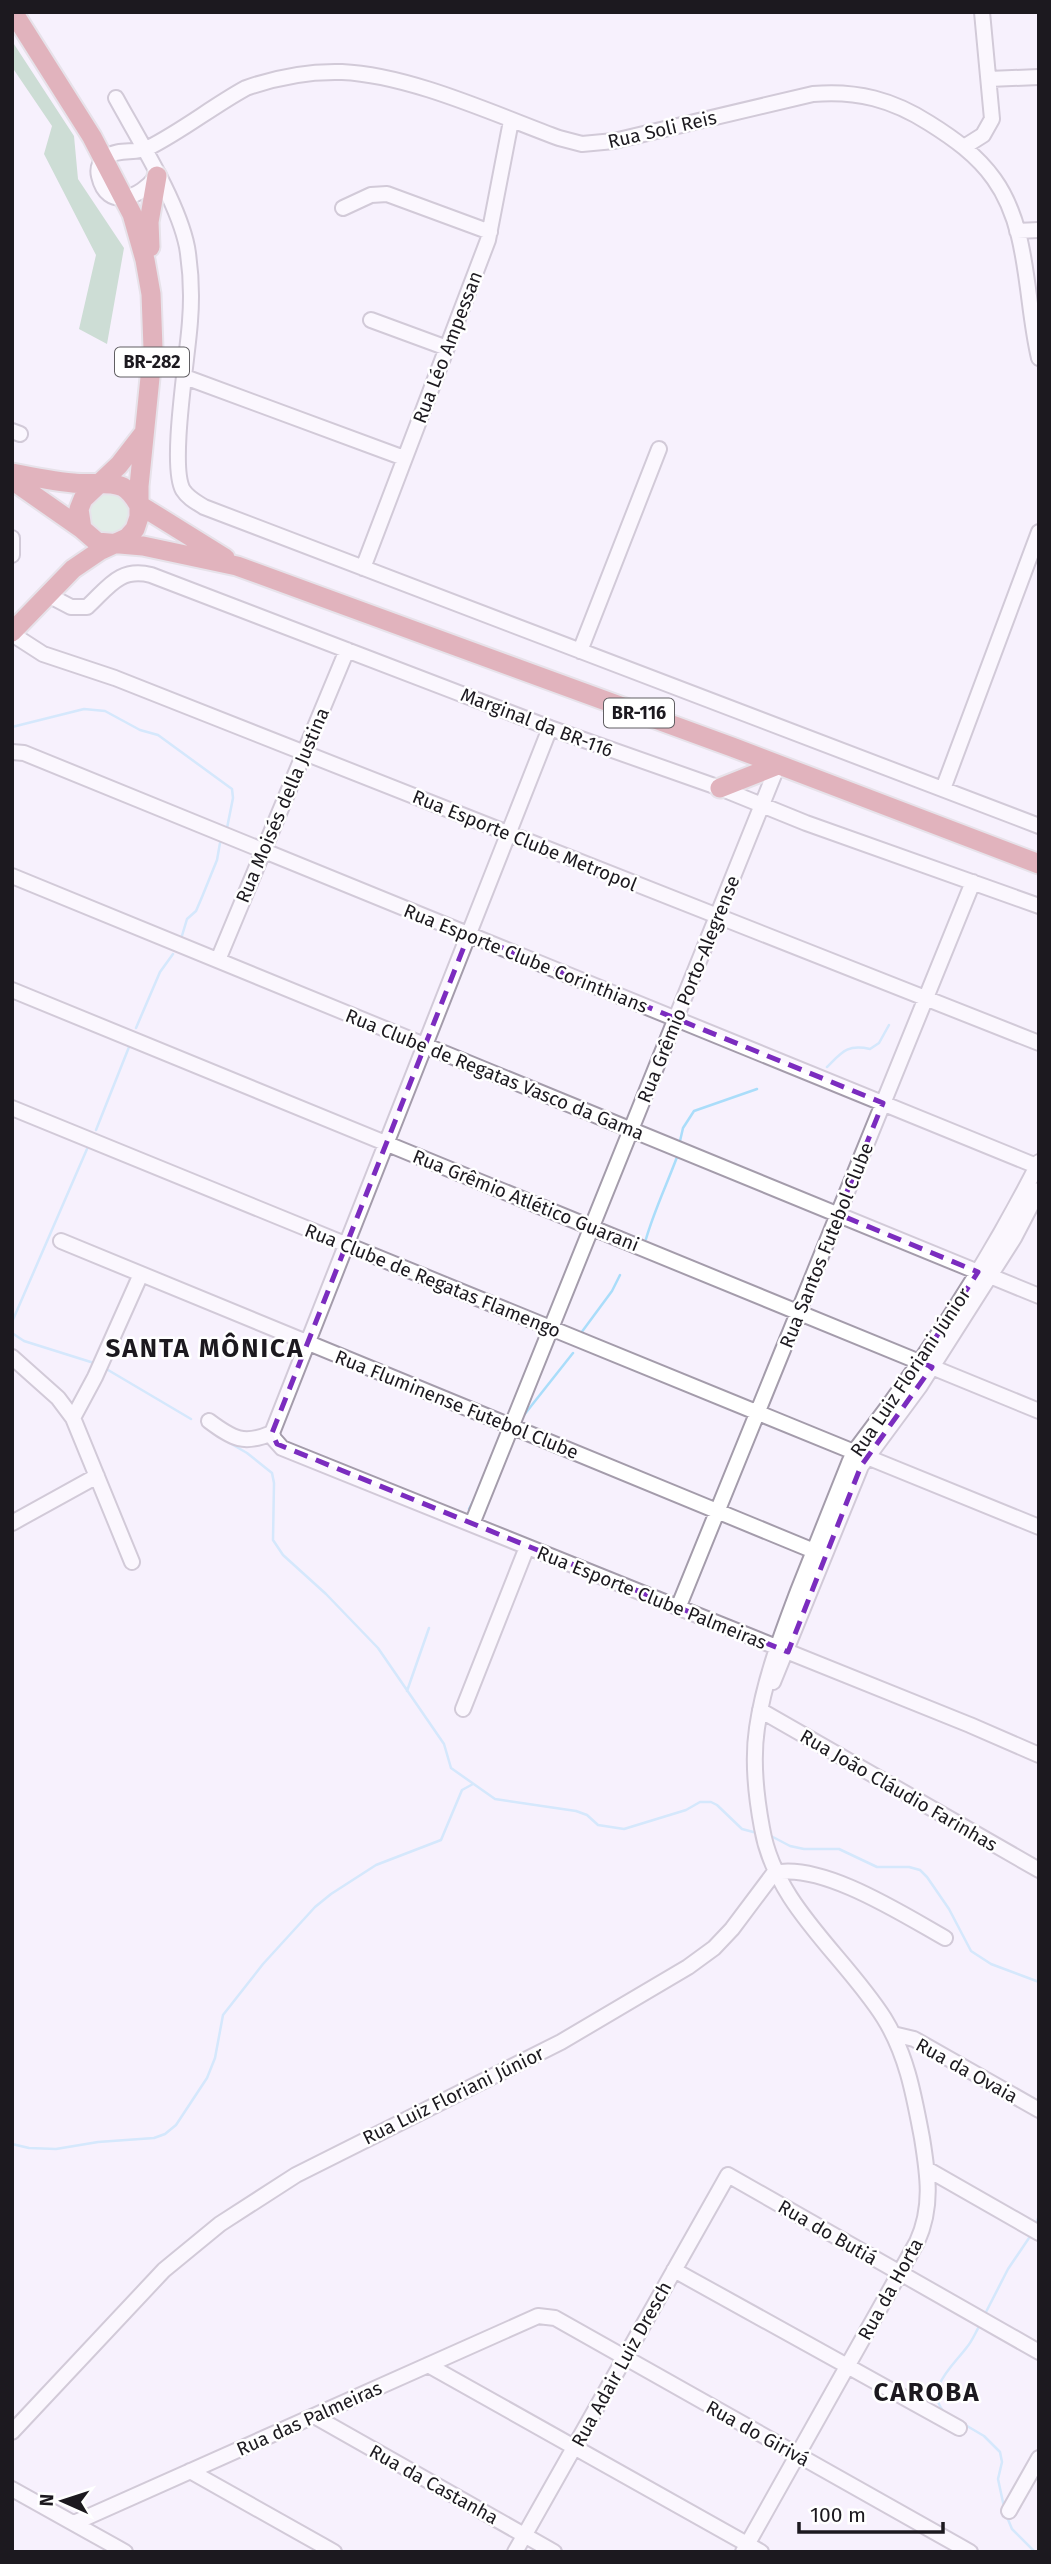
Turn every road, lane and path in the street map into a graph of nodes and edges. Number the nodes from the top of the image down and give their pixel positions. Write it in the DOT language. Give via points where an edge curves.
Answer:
graph roads {
  1 [pos="13,12"];
  2 [pos="982,12"];
  3 [pos="1039,76"];
  4 [pos="989,79"];
  5 [pos="116,99"];
  6 [pos="511,121"];
  7 [pos="964,147"];
  8 [pos="144,150"];
  9 [pos="101,164"];
  10 [pos="157,176"];
  11 [pos="125,198"];
  12 [pos="343,208"];
  13 [pos="1039,230"];
  14 [pos="1017,231"];
  15 [pos="490,232"];
  16 [pos="151,294"];
  17 [pos="371,320"];
  18 [pos="447,348"];
  19 [pos="1039,358"];
  20 [pos="185,377"];
  21 [pos="145,430"];
  22 [pos="659,449"];
  23 [pos="404,458"];
  24 [pos="12,472"];
  25 [pos="12,480"];
  26 [pos="98,485"];
  27 [pos="138,504"];
  28 [pos="82,529"];
  29 [pos="1039,532"];
  30 [pos="12,538"];
  31 [pos="116,543"];
  32 [pos="12,555"];
  33 [pos="237,566"];
  34 [pos="363,568"];
  35 [pos="54,588"];
  36 [pos="12,633"];
  37 [pos="347,650"];
  38 [pos="580,651"];
  39 [pos="550,728"];
  40 [pos="732,747"];
  41 [pos="12,752"];
  42 [pos="304,753"];
  43 [pos="778,765"];
  44 [pos="720,788"];
  45 [pos="943,789"];
  46 [pos="762,804"];
  47 [pos="1039,826"];
  48 [pos="508,834"];
  49 [pos="263,851"];
  50 [pos="1039,864"];
  51 [pos="13,877"];
  52 [pos="973,882"];
  53 [pos="1039,906"];
  54 [pos="717,916"];
  55 [pos="469,934"];
  56 [pos="218,960"];
  57 [pos="12,990"];
  58 [pos="927,999"];
  59 [pos="676,1019"];
  60 [pos="1039,1043"];
  61 [pos="425,1045"];
  62 [pos="883,1104"];
  63 [pos="12,1108"];
  64 [pos="631,1129"];
  65 [pos="386,1143"];
  66 [pos="1038,1165"];
  67 [pos="1039,1190"];
  68 [pos="838,1214"];
  69 [pos="592,1227"];
  70 [pos="61,1241"];
  71 [pos="346,1244"];
  72 [pos="141,1274"];
  73 [pos="984,1274"];
  74 [pos="1039,1296"];
  75 [pos="798,1312"];
  76 [pos="551,1328"];
  77 [pos="308,1342"];
  78 [pos="12,1357"];
  79 [pos="926,1365"];
  80 [pos="1039,1411"];
  81 [pos="758,1412"];
  82 [pos="73,1418"];
  83 [pos="209,1421"];
  84 [pos="511,1426"];
  85 [pos="272,1433"];
  86 [pos="860,1454"];
  87 [pos="97,1476"];
  88 [pos="718,1511"];
  89 [pos="12,1522"];
  90 [pos="472,1524"];
  91 [pos="1039,1527"];
  92 [pos="527,1547"];
  93 [pos="814,1551"];
  94 [pos="132,1562"];
  95 [pos="678,1608"];
  96 [pos="782,1649"];
  97 [pos="463,1709"];
  98 [pos="760,1710"];
  99 [pos="1039,1755"];
  100 [pos="1039,1870"];
  101 [pos="774,1873"];
  102 [pos="945,1938"];
  103 [pos="893,2034"];
  104 [pos="1038,2107"];
  105 [pos="927,2169"];
  106 [pos="727,2175"];
  107 [pos="1034,2230"];
  108 [pos="674,2270"];
  109 [pos="900,2273"];
  110 [pos="546,2316"];
  111 [pos="1039,2352"];
  112 [pos="625,2358"];
  113 [pos="428,2365"];
  114 [pos="847,2366"];
  115 [pos="314,2416"];
  116 [pos="959,2428"];
  117 [pos="12,2432"];
  118 [pos="575,2447"];
  119 [pos="798,2455"];
  120 [pos="1037,2467"];
  121 [pos="190,2471"];
  122 [pos="12,2488"];
  123 [pos="1009,2511"];
  124 [pos="74,2523"];
  125 [pos="525,2535"];
  126 [pos="745,2548"];
  127 [pos="125,2552"];
  128 [pos="334,2552"];
  129 [pos="515,2552"];
  130 [pos="554,2552"];
  131 [pos="761,2552"];
  132 [pos="970,2552"];
  1 -- 9 [label="highway, BR-282" via="92,137"];
  2 -- 4 [label="street"];
  3 -- 4 [label="street"];
  4 -- 7 [label="street" via="992,120 983,135"];
  5 -- 8 [label="street"];
  6 -- 7 [label="street, Rua Soli Reis" via="571,142 597,144 795,98 847,93 903,108"];
  6 -- 8 [label="street, Rua Soli Reis" via="410,85 345,72 318,72 246,88"];
  6 -- 15 [label="street, Rua Léo Ampessan"];
  7 -- 14 [label="street, Rua Soli Reis" via="1001,189"];
  8 -- 9 [label="street" via="115,153"];
  8 -- 10 [label="street"];
  9 -- 11 [label="highway, BR-282"];
  10 -- 11 [label="street" via="142,192"];
  10 -- 16 [label="highway" via="149,222"];
  10 -- 20 [label="street" via="179,221 190,267"];
  11 -- 16 [label="highway, BR-282" via="138,232"];
  12 -- 15 [label="street" via="371,195 387,194"];
  13 -- 14 [label="street"];
  14 -- 19 [label="street, Rua Soli Reis"];
  15 -- 18 [label="street, Rua Léo Ampessan"];
  16 -- 21 [label="highway, BR-282" via="152,362"];
  17 -- 18 [label="street"];
  18 -- 23 [label="street, Rua Léo Ampessan"];
  20 -- 23 [label="street"];
  20 -- 34 [label="street" via="177,453 183,490 192,500"];
  21 -- 26 [label="highway, BR-282"];
  21 -- 27 [label="highway, BR-282"];
  22 -- 38 [label="street"];
  23 -- 34 [label="street, Rua Léo Ampessan"];
  24 -- 26 [label="highway, BR-116"];
  25 -- 28 [label="highway, BR-116"];
  26 -- 27 [label="highway, BR-116" via="122,486"];
  26 -- 28 [label="highway, BR-282" via="79,509"];
  27 -- 31 [label="highway, BR-282" via="135,529"];
  27 -- 33 [label="highway, BR-116"];
  28 -- 31 [label="highway, BR-116" via="97,542"];
  28 -- 35 [label="highway, BR-282"];
  29 -- 45 [label="street"];
  30 -- 32 [label="street"];
  31 -- 33 [label="highway, BR-116"];
  31 -- 35 [label="highway, BR-282" via="86,559"];
  33 -- 40 [label="highway, BR-116"];
  34 -- 38 [label="street"];
  35 -- 36 [label="highway, BR-282"];
  35 -- 37 [label="street, Marginal da BR-116" via="71,607 87,607 122,575 139,572"];
  36 -- 42 [label="street, Rua Esporte Clube Metropol" via="43,654"];
  37 -- 39 [label="street, Marginal da BR-116"];
  37 -- 42 [label="street, Rua Moisés della Justina"];
  38 -- 45 [label="street"];
  39 -- 44 [label="street, Marginal da BR-116"];
  39 -- 48 [label="street"];
  40 -- 43 [label="highway, BR-116"];
  40 -- 44 [label="highway" via="732,769"];
  41 -- 49 [label="street, Rua Esporte Clube Corinthians"];
  42 -- 48 [label="street, Rua Esporte Clube Metropol"];
  42 -- 49 [label="street, Rua Moisés della Justina"];
  43 -- 44 [label="highway"];
  43 -- 46 [label="street, Rua Grêmio Porto-Alegrense"];
  43 -- 50 [label="highway, BR-116"];
  44 -- 46 [label="street, Marginal da BR-116"];
  45 -- 47 [label="street"];
  46 -- 52 [label="street, Marginal da BR-116"];
  46 -- 54 [label="street, Rua Grêmio Porto-Alegrense"];
  48 -- 54 [label="street, Rua Esporte Clube Metropol"];
  48 -- 55 [label="street"];
  49 -- 55 [label="street, Rua Esporte Clube Corinthians"];
  49 -- 56 [label="street, Rua Moisés della Justina"];
  51 -- 56 [label="street, Rua Clube de Regatas Vasco da Gama"];
  52 -- 53 [label="street, Marginal da BR-116"];
  52 -- 58 [label="street, Rua Santos Futebol Clube"];
  54 -- 58 [label="street, Rua Esporte Clube Metropol"];
  54 -- 59 [label="street, Rua Grêmio Porto-Alegrense"];
  55 -- 59 [label="street, Rua Esporte Clube Corinthians"];
  55 -- 61 [label="street"];
  56 -- 61 [label="street, Rua Clube de Regatas Vasco da Gama"];
  57 -- 65 [label="street, Rua Grêmio Atlético Guarani"];
  58 -- 60 [label="street, Rua Esporte Clube Metropol"];
  58 -- 62 [label="street, Rua Santos Futebol Clube"];
  59 -- 62 [label="street, Rua Esporte Clube Corinthians"];
  59 -- 64 [label="street, Rua Grêmio Porto-Alegrense"];
  61 -- 64 [label="street, Rua Clube de Regatas Vasco da Gama"];
  61 -- 65 [label="street"];
  62 -- 66 [label="street, Rua Esporte Clube Corinthians"];
  62 -- 68 [label="street, Rua Santos Futebol Clube"];
  63 -- 71 [label="street, Rua Clube de Regatas Flamengo"];
  64 -- 68 [label="street, Rua Clube de Regatas Vasco da Gama"];
  64 -- 69 [label="street, Rua Grêmio Porto-Alegrense"];
  65 -- 69 [label="street, Rua Grêmio Atlético Guarani"];
  65 -- 71 [label="street"];
  66 -- 73 [label="street, Rua Luiz Floriani Júnior"];
  67 -- 73 [label="street, Rua Luiz Floriani Júnior" via="1014,1238"];
  68 -- 73 [label="street, Rua Clube de Regatas Vasco da Gama"];
  68 -- 75 [label="street, Rua Santos Futebol Clube"];
  69 -- 75 [label="street, Rua Grêmio Atlético Guarani"];
  69 -- 76 [label="street, Rua Grêmio Porto-Alegrense"];
  70 -- 72 [label="street, Rua Fluminense Futebol Clube"];
  71 -- 76 [label="street, Rua Clube de Regatas Flamengo"];
  71 -- 77 [label="street"];
  72 -- 77 [label="street, Rua Fluminense Futebol Clube"];
  72 -- 82 [label="street"];
  73 -- 74 [label="street, Rua Clube de Regatas Vasco da Gama"];
  73 -- 79 [label="street, Rua Luiz Floriani Júnior"];
  75 -- 79 [label="street, Rua Grêmio Atlético Guarani"];
  75 -- 81 [label="street, Rua Santos Futebol Clube"];
  76 -- 81 [label="street, Rua Clube de Regatas Flamengo"];
  76 -- 84 [label="street, Rua Grêmio Porto-Alegrense"];
  77 -- 84 [label="street, Rua Fluminense Futebol Clube"];
  77 -- 85 [label="street"];
  78 -- 82 [label="street" via="58,1398"];
  79 -- 80 [label="street, Rua Grêmio Atlético Guarani"];
  79 -- 86 [label="street, Rua Luiz Floriani Júnior"];
  81 -- 86 [label="street, Rua Clube de Regatas Flamengo"];
  81 -- 88 [label="street, Rua Santos Futebol Clube"];
  82 -- 87 [label="street"];
  83 -- 85 [label="street" via="242,1440"];
  84 -- 88 [label="street, Rua Fluminense Futebol Clube"];
  84 -- 90 [label="street, Rua Grêmio Porto-Alegrense"];
  85 -- 90 [label="street, Rua Esporte Clube Palmeiras" via="282,1448"];
  86 -- 91 [label="street, Rua Clube de Regatas Flamengo"];
  86 -- 93 [label="street, Rua Luiz Floriani Júnior"];
  86 -- 96 [label="street, Rua Luiz Floriani Júnior" via="856,1475"];
  87 -- 89 [label="street"];
  87 -- 94 [label="street"];
  88 -- 93 [label="street, Rua Fluminense Futebol Clube"];
  88 -- 95 [label="street, Rua Santos Futebol Clube"];
  90 -- 92 [label="street, Rua Esporte Clube Palmeiras"];
  92 -- 95 [label="street, Rua Esporte Clube Palmeiras"];
  92 -- 97 [label="street"];
  93 -- 96 [label="street, Rua Luiz Floriani Júnior"];
  95 -- 96 [label="street, Rua Esporte Clube Palmeiras"];
  96 -- 98 [label="street, Rua Luiz Floriani Júnior"];
  96 -- 99 [label="street, Rua Esporte Clube Palmeiras"];
  98 -- 100 [label="street, Rua João Cláudio Farinhas"];
  98 -- 101 [label="street, Rua Luiz Floriani Júnior" via="755,1755 762,1829"];
  101 -- 102 [label="street" via="796,1871 849,1886"];
  101 -- 103 [label="street, Rua da Horta"];
  101 -- 117 [label="street, Rua Luiz Floriani Júnior" via="732,1929 697,1961 561,2042 296,2175 220,2224 164,2270"];
  103 -- 104 [label="street, Rua da Ovaia" via="914,2039"];
  103 -- 105 [label="street, Rua da Horta" via="910,2076"];
  105 -- 107 [label="street"];
  105 -- 109 [label="street, Rua da Horta" via="926,2219"];
  106 -- 108 [label="street, Rua Adair Luiz Dresch"];
  106 -- 109 [label="street, Rua do Butiá"];
  108 -- 112 [label="street, Rua Adair Luiz Dresch"];
  108 -- 114 [label="street"];
  109 -- 111 [label="street, Rua do Butiá"];
  109 -- 114 [label="street, Rua da Horta"];
  110 -- 112 [label="street, Rua do Girivá"];
  110 -- 113 [label="street, Rua das Palmeiras"];
  112 -- 118 [label="street, Rua Adair Luiz Dresch"];
  112 -- 119 [label="street, Rua do Girivá"];
  113 -- 115 [label="street, Rua das Palmeiras"];
  113 -- 118 [label="street"];
  114 -- 116 [label="street"];
  114 -- 119 [label="street, Rua da Horta"];
  115 -- 121 [label="street, Rua das Palmeiras"];
  115 -- 125 [label="street, Rua da Castanha"];
  118 -- 125 [label="street, Rua Adair Luiz Dresch"];
  118 -- 126 [label="street"];
  119 -- 126 [label="street, Rua da Horta"];
  119 -- 132 [label="street, Rua do Girivá"];
  120 -- 123 [label="street"];
  121 -- 124 [label="street, Rua das Palmeiras"];
  121 -- 128 [label="street"];
  122 -- 124 [label="street"];
  124 -- 127 [label="street"];
  125 -- 129 [label="street, Rua Adair Luiz Dresch"];
  125 -- 130 [label="street, Rua da Castanha"];
  126 -- 131 [label="street"];
}
